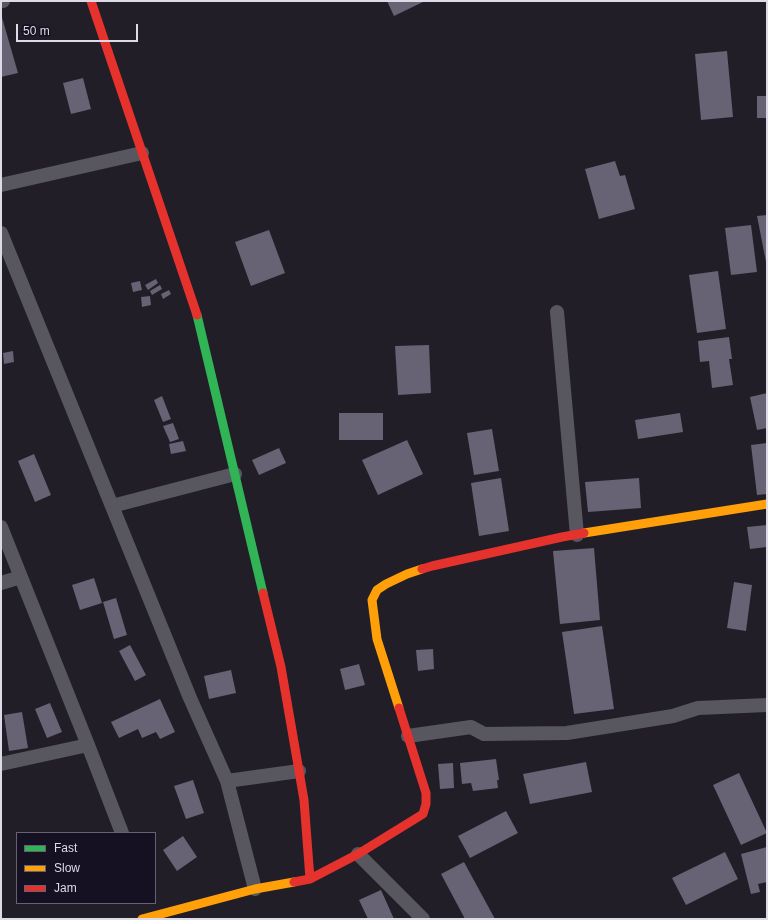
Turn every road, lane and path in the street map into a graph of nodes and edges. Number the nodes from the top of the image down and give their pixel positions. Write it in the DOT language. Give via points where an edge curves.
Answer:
graph roads {
  1 [pos="91,1"];
  2 [pos="142,153"];
  3 [pos="1,185"];
  4 [pos="1,233"];
  5 [pos="557,312"];
  6 [pos="235,474"];
  7 [pos="767,504"];
  8 [pos="112,506"];
  9 [pos="1,527"];
  10 [pos="577,534"];
  11 [pos="21,578"];
  12 [pos="1,583"];
  13 [pos="767,704"];
  14 [pos="408,736"];
  15 [pos="88,745"];
  16 [pos="1,764"];
  17 [pos="299,771"];
  18 [pos="226,780"];
  19 [pos="122,832"];
  20 [pos="358,854"];
  21 [pos="310,879"];
  22 [pos="255,889"];
  23 [pos="148,904"];
  24 [pos="150,918"];
  25 [pos="423,919"];
  1 -- 2 [label="street"];
  2 -- 3 [label="street"];
  2 -- 6 [label="street" via="197,316"];
  4 -- 8 [label="street"];
  5 -- 10 [label="street"];
  6 -- 8 [label="street"];
  6 -- 17 [label="street" via="281,667"];
  7 -- 10 [label="street"];
  8 -- 18 [label="street"];
  9 -- 11 [label="street"];
  10 -- 14 [label="street" via="432,566 408,574 377,590 372,600 377,639"];
  11 -- 12 [label="street"];
  11 -- 15 [label="street"];
  13 -- 14 [label="street" via="698,708 673,716 567,733 484,734 471,727"];
  14 -- 20 [label="street" via="426,793 423,814"];
  15 -- 16 [label="street"];
  15 -- 19 [label="street"];
  17 -- 18 [label="street"];
  17 -- 21 [label="street" via="304,800"];
  18 -- 22 [label="street"];
  20 -- 21 [label="street"];
  20 -- 25 [label="street"];
  21 -- 22 [label="street"];
  22 -- 24 [label="street"];
  23 -- 24 [label="street"];
}
